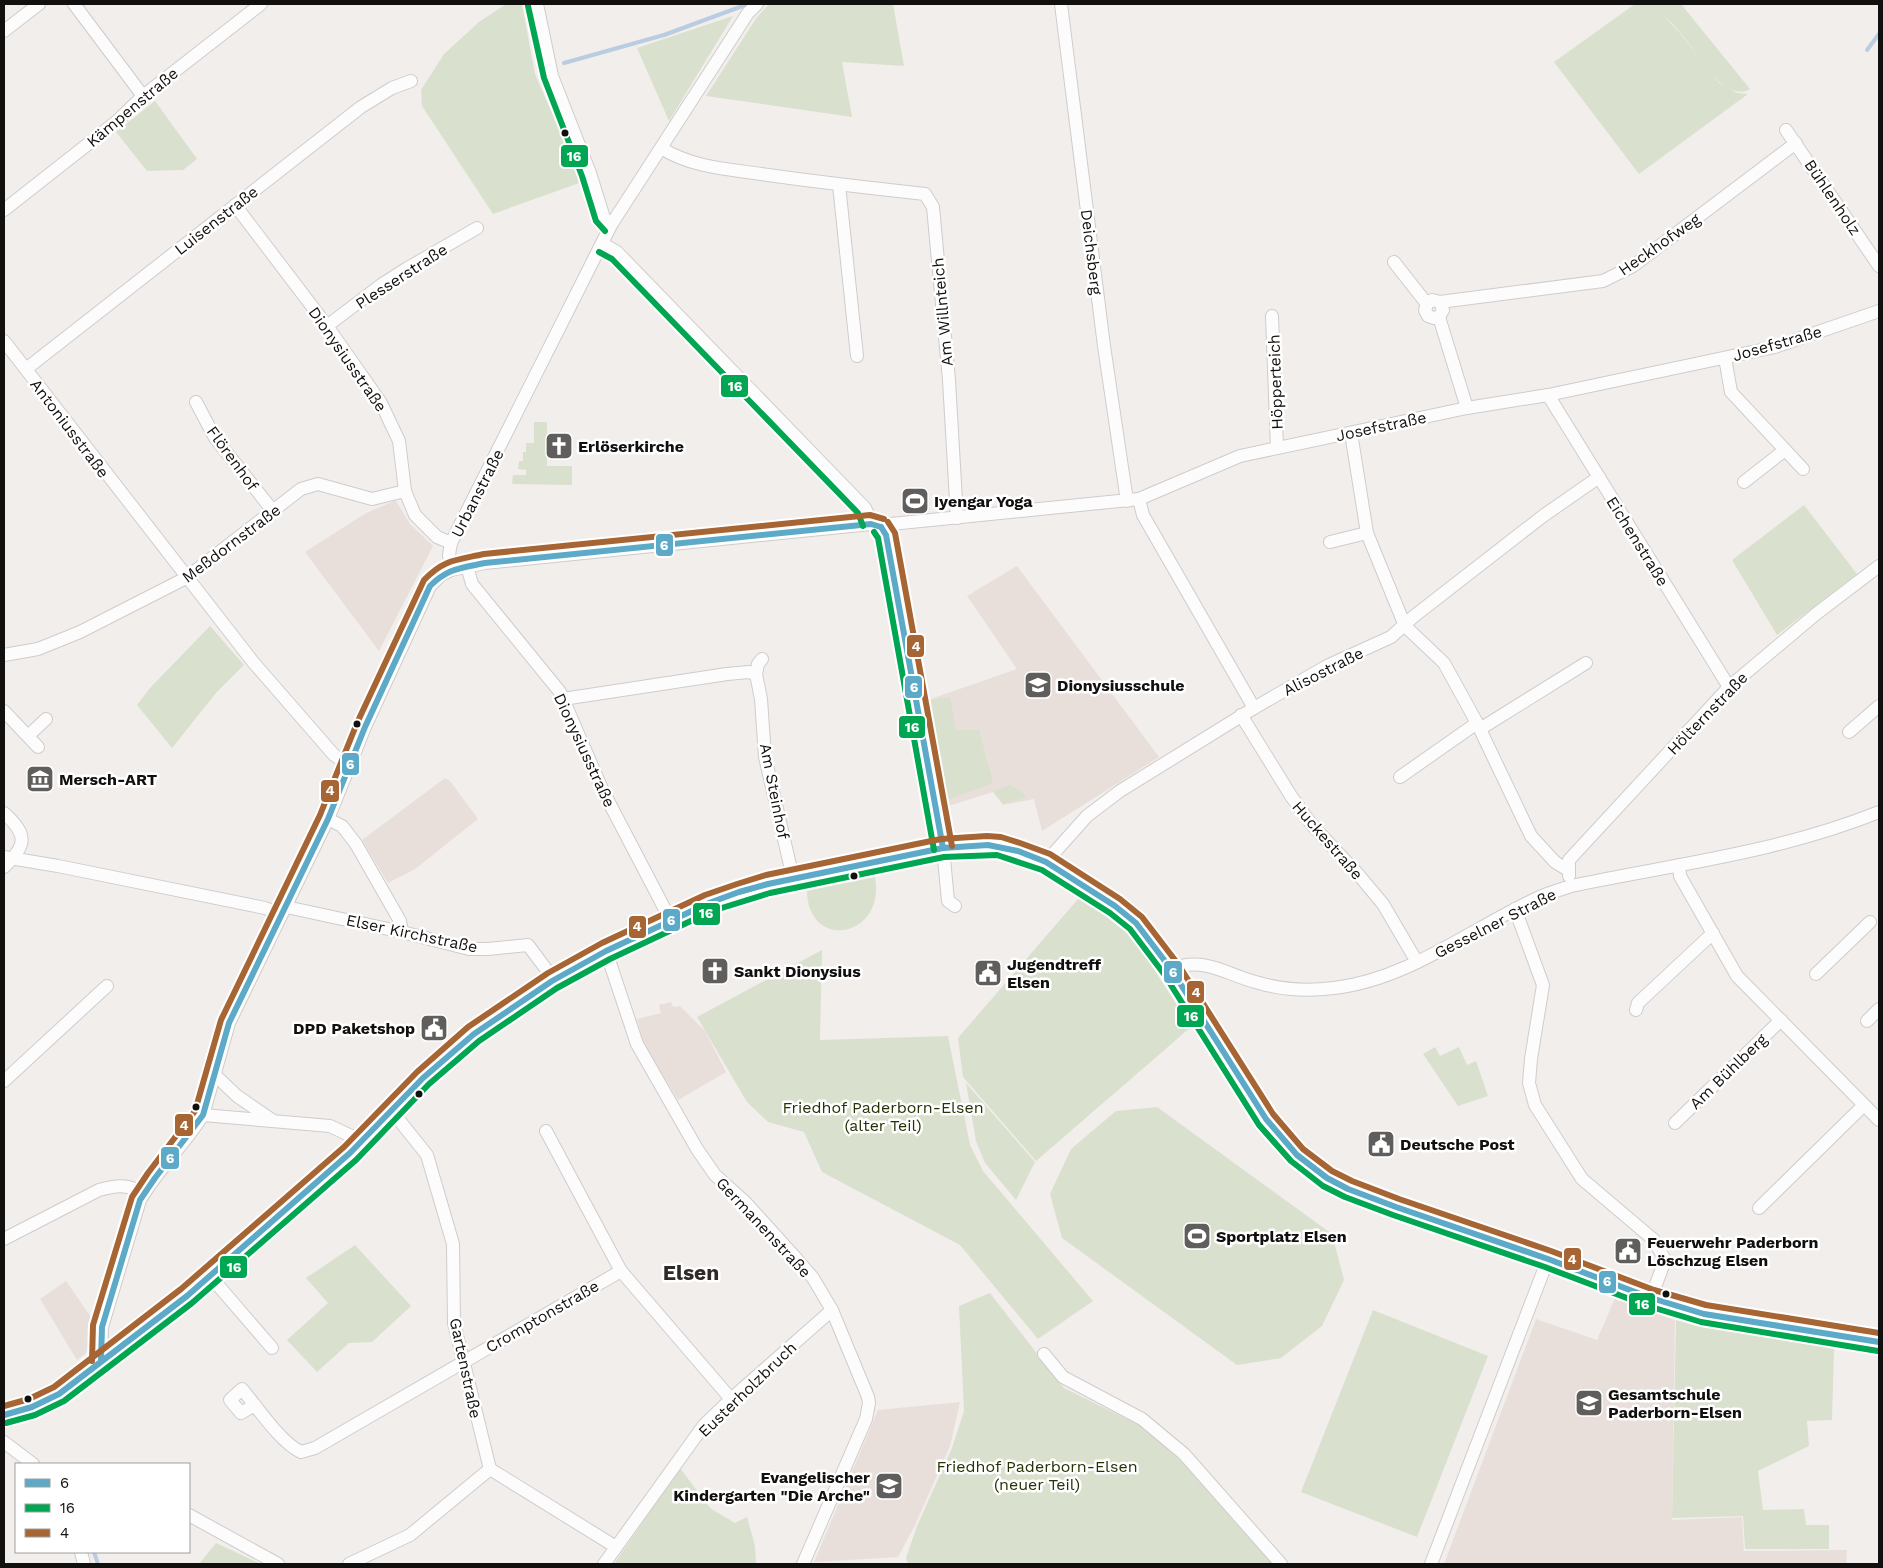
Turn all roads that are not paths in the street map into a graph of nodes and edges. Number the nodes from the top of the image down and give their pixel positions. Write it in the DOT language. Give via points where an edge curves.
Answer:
graph roads {
  1 [pos="39,4"];
  2 [pos="74,4"];
  3 [pos="261,4"];
  4 [pos="537,4"];
  5 [pos="757,4"];
  6 [pos="1061,4"];
  7 [pos="4,31"];
  8 [pos="411,81"];
  9 [pos="143,96"];
  10 [pos="1786,130"];
  11 [pos="1796,143"];
  12 [pos="661,148"];
  13 [pos="839,185"];
  14 [pos="235,205"];
  15 [pos="4,210"];
  16 [pos="611,225"];
  17 [pos="477,228"];
  18 [pos="603,244"];
  19 [pos="1394,262"];
  20 [pos="1879,266"];
  21 [pos="1440,302"];
  22 [pos="1427,304"];
  23 [pos="1879,311"];
  24 [pos="1272,316"];
  25 [pos="1439,317"];
  26 [pos="327,326"];
  27 [pos="4,341"];
  28 [pos="857,356"];
  29 [pos="1724,358"];
  30 [pos="26,370"];
  31 [pos="1548,395"];
  32 [pos="196,402"];
  33 [pos="1467,408"];
  34 [pos="1351,433"];
  35 [pos="1277,448"];
  36 [pos="1785,450"];
  37 [pos="1803,469"];
  38 [pos="1599,477"];
  39 [pos="1744,482"];
  40 [pos="405,491"];
  41 [pos="1133,500"];
  42 [pos="274,512"];
  43 [pos="957,518"];
  44 [pos="878,527"];
  45 [pos="1367,533"];
  46 [pos="1330,542"];
  47 [pos="451,543"];
  48 [pos="467,566"];
  49 [pos="1879,566"];
  50 [pos="451,570"];
  51 [pos="186,578"];
  52 [pos="1405,626"];
  53 [pos="4,655"];
  54 [pos="762,659"];
  55 [pos="1586,663"];
  56 [pos="756,674"];
  57 [pos="1729,687"];
  58 [pos="563,700"];
  59 [pos="1879,706"];
  60 [pos="1254,708"];
  61 [pos="4,711"];
  62 [pos="1241,715"];
  63 [pos="46,719"];
  64 [pos="1479,726"];
  65 [pos="1849,732"];
  66 [pos="28,736"];
  67 [pos="38,746"];
  68 [pos="351,763"];
  69 [pos="1400,776"];
  70 [pos="1879,812"];
  71 [pos="4,813"];
  72 [pos="328,819"];
  73 [pos="943,848"];
  74 [pos="7,861"];
  75 [pos="1046,862"];
  76 [pos="1679,865"];
  77 [pos="1568,870"];
  78 [pos="793,878"];
  79 [pos="1571,886"];
  80 [pos="955,906"];
  81 [pos="283,909"];
  82 [pos="1515,909"];
  83 [pos="671,921"];
  84 [pos="402,932"];
  85 [pos="1879,932"];
  86 [pos="1713,933"];
  87 [pos="606,951"];
  88 [pos="1417,962"];
  89 [pos="1171,969"];
  90 [pos="1816,974"];
  91 [pos="552,981"];
  92 [pos="108,986"];
  93 [pos="1879,1009"];
  94 [pos="1636,1010"];
  95 [pos="1781,1020"];
  96 [pos="1867,1021"];
  97 [pos="215,1075"];
  98 [pos="4,1081"];
  99 [pos="1864,1105"];
  100 [pos="391,1110"];
  101 [pos="202,1115"];
  102 [pos="272,1120"];
  103 [pos="1879,1120"];
  104 [pos="1675,1122"];
  105 [pos="546,1131"];
  106 [pos="362,1141"];
  107 [pos="144,1193"];
  108 [pos="1759,1208"];
  109 [pos="4,1239"];
  110 [pos="1548,1260"];
  111 [pos="621,1271"];
  112 [pos="210,1276"];
  113 [pos="1652,1298"];
  114 [pos="832,1310"];
  115 [pos="1879,1342"];
  116 [pos="272,1348"];
  117 [pos="1044,1354"];
  118 [pos="101,1361"];
  119 [pos="463,1362"];
  120 [pos="731,1399"];
  121 [pos="255,1405"];
  122 [pos="4,1415"];
  123 [pos="4,1442"];
  124 [pos="32,1463"];
  125 [pos="490,1469"];
  126 [pos="190,1516"];
  127 [pos="616,1546"];
  128 [pos="278,1564"];
  129 [pos="348,1564"];
  130 [pos="604,1564"];
  131 [pos="803,1564"];
  132 [pos="1281,1564"];
  133 [pos="1431,1564"];
  1 -- 7 [label="street"];
  2 -- 9 [label="street"];
  3 -- 9 [label="street, Kämpenstraße"];
  4 -- 16 [label="street" via="552,76 590,172 604,218"];
  5 -- 12 [label="street, Urbanstraße"];
  6 -- 41 [label="street, Deichsberg" via="1104,346"];
  8 -- 14 [label="street, Luisenstraße" via="392,88 361,107"];
  9 -- 15 [label="street, Kämpenstraße" via="116,122"];
  10 -- 11 [label="street, Bühlenholz"];
  11 -- 20 [label="street, Bühlenholz"];
  11 -- 21 [label="street, Heckhofweg" via="1633,266 1603,281"];
  12 -- 13 [label="street, Am Willnteich" via="673,156 701,165"];
  12 -- 16 [label="street, Urbanstraße"];
  13 -- 28 [label="street"];
  13 -- 43 [label="street, Am Willnteich" via="925,194 933,206 949,380"];
  14 -- 26 [label="street, Dionysiusstraße"];
  14 -- 30 [label="street, Luisenstraße"];
  16 -- 18 [label="street, Urbanstraße"];
  17 -- 26 [label="street, Plesserstraße" via="400,273"];
  18 -- 44 [label="street" via="617,252 865,508"];
  18 -- 47 [label="street, Urbanstraße"];
  19 -- 22 [label="street"];
  21 -- 22 [label="street, Heckhofweg" via="1432,300"];
  21 -- 25 [label="street" via="1443,310"];
  22 -- 25 [label="street" via="1428,316"];
  23 -- 29 [label="street, Josefstraße" via="1775,347"];
  24 -- 35 [label="street, Höpperteich"];
  25 -- 33 [label="street"];
  26 -- 40 [label="street, Dionysiusstraße" via="381,403 399,440"];
  27 -- 30 [label="street, Antoniusstraße"];
  29 -- 31 [label="street, Josefstraße"];
  29 -- 36 [label="street" via="1731,392"];
  30 -- 51 [label="street, Antoniusstraße"];
  31 -- 33 [label="street, Josefstraße"];
  31 -- 38 [label="street, Eichenstraße"];
  32 -- 42 [label="street, Flörenhof" via="215,438"];
  33 -- 34 [label="street, Josefstraße"];
  34 -- 35 [label="street, Josefstraße"];
  34 -- 45 [label="street"];
  35 -- 41 [label="street, Josefstraße" via="1240,456"];
  36 -- 37 [label="street"];
  36 -- 39 [label="street"];
  38 -- 52 [label="street, Alisostraße" via="1543,516"];
  38 -- 57 [label="street, Eichenstraße"];
  40 -- 42 [label="street, Meßdornstraße" via="372,499 318,484 301,489"];
  40 -- 47 [label="street, Dionysiusstraße" via="415,516 437,537"];
  41 -- 43 [label="street, Josefstraße"];
  41 -- 60 [label="street"];
  42 -- 51 [label="street, Meßdornstraße"];
  43 -- 44 [label="street, Josefstraße"];
  44 -- 48 [label="street, Josefstraße"];
  44 -- 73 [label="street" via="886,534"];
  45 -- 46 [label="street"];
  45 -- 52 [label="street"];
  47 -- 50 [label="street, Urbanstraße"];
  48 -- 50 [label="street, Josefstraße"];
  48 -- 58 [label="street, Dionysiusstraße" via="472,584"];
  49 -- 57 [label="street, Hölternstraße"];
  50 -- 68 [label="street" via="430,586"];
  51 -- 53 [label="street, Meßdornstraße" via="80,632 38,648"];
  51 -- 68 [label="street, Antoniusstraße" via="334,755"];
  52 -- 60 [label="street, Alisostraße" via="1390,637 1327,666"];
  52 -- 64 [label="street" via="1444,663"];
  54 -- 56 [label="street"];
  55 -- 64 [label="street"];
  56 -- 58 [label="street" via="727,674"];
  56 -- 78 [label="street, Am Steinhof" via="765,757"];
  57 -- 77 [label="street, Hölternstraße" via="1569,860"];
  58 -- 83 [label="street, Dionysiusstraße" via="602,789"];
  59 -- 65 [label="street"];
  60 -- 62 [label="street, Alisostraße"];
  61 -- 66 [label="street"];
  62 -- 75 [label="street, Alisostraße" via="1120,791 1087,816"];
  62 -- 88 [label="street, Huckestraße" via="1291,796 1312,825 1383,904"];
  63 -- 66 [label="street"];
  64 -- 69 [label="street"];
  64 -- 77 [label="street" via="1531,836 1555,862"];
  66 -- 67 [label="street"];
  68 -- 72 [label="street"];
  70 -- 76 [label="street, Gesselner Straße" via="1845,826 1751,852"];
  71 -- 74 [label="street, Elser Kirchstraße" via="22,836 19,849"];
  72 -- 81 [label="street"];
  72 -- 84 [label="street" via="342,826 356,844 400,921"];
  73 -- 75 [label="street" via="995,846"];
  73 -- 78 [label="street"];
  73 -- 80 [label="street" via="948,901"];
  74 -- 81 [label="street, Elser Kirchstraße" via="93,873"];
  75 -- 89 [label="street" via="1093,890 1136,923"];
  76 -- 79 [label="street, Gesselner Straße"];
  76 -- 86 [label="street, Am Bühlberg" via="1680,876"];
  77 -- 79 [label="street"];
  78 -- 83 [label="street" via="739,892"];
  79 -- 82 [label="street, Gesselner Straße"];
  81 -- 84 [label="street, Elser Kirchstraße"];
  81 -- 97 [label="street" via="229,1023"];
  82 -- 88 [label="street, Gesselner Straße"];
  82 -- 113 [label="street" via="1543,985 1529,1083 1536,1105 1582,1180 1654,1240 1665,1260"];
  83 -- 87 [label="street"];
  84 -- 91 [label="street, Elser Kirchstraße" via="469,949 528,945"];
  85 -- 90 [label="street" via="1867,920"];
  86 -- 94 [label="street" via="1638,1004"];
  86 -- 95 [label="street, Am Bühlberg" via="1737,976"];
  87 -- 91 [label="street"];
  87 -- 114 [label="street, Germanenstraße" via="637,1044 697,1149 715,1175 746,1203 794,1256"];
  88 -- 89 [label="street, Gesselner Straße" via="1358,983 1301,990 1259,983 1209,966 1188,964"];
  89 -- 110 [label="street" via="1266,1119 1312,1168 1348,1189"];
  91 -- 100 [label="street" via="456,1048"];
  92 -- 98 [label="street"];
  93 -- 96 [label="street"];
  95 -- 99 [label="street, Am Bühlberg"];
  95 -- 104 [label="street, Am Bühlberg"];
  97 -- 101 [label="street"];
  97 -- 102 [label="street"];
  99 -- 103 [label="street, Am Bühlberg"];
  99 -- 108 [label="street"];
  100 -- 106 [label="street"];
  100 -- 119 [label="street, Gartenstraße" via="427,1155 453,1244 454,1323"];
  101 -- 102 [label="street"];
  101 -- 107 [label="street"];
  102 -- 106 [label="street" via="330,1126"];
  105 -- 111 [label="street"];
  106 -- 112 [label="street"];
  107 -- 109 [label="street" via="130,1186 98,1190"];
  107 -- 118 [label="street" via="102,1327"];
  110 -- 113 [label="street"];
  110 -- 133 [label="street"];
  111 -- 119 [label="street, Cromptonstraße"];
  111 -- 120 [label="street"];
  112 -- 116 [label="street"];
  112 -- 118 [label="street"];
  113 -- 115 [label="street" via="1704,1314"];
  114 -- 120 [label="street, Eusterholzbruch"];
  114 -- 131 [label="street, Germanenstraße" via="869,1404 866,1419"];
  117 -- 132 [label="street" via="1063,1377 1142,1419 1184,1454"];
  118 -- 122 [label="street" via="46,1402"];
  119 -- 121 [label="street, Cromptonstraße" via="315,1448 301,1452 291,1448"];
  119 -- 125 [label="street, Gartenstraße"];
  120 -- 127 [label="street, Eusterholzbruch" via="704,1425"];
  123 -- 124 [label="street"];
  125 -- 127 [label="street"];
  125 -- 129 [label="street" via="410,1535"];
  126 -- 128 [label="street"];
  127 -- 130 [label="street, Eusterholzbruch"];
}
